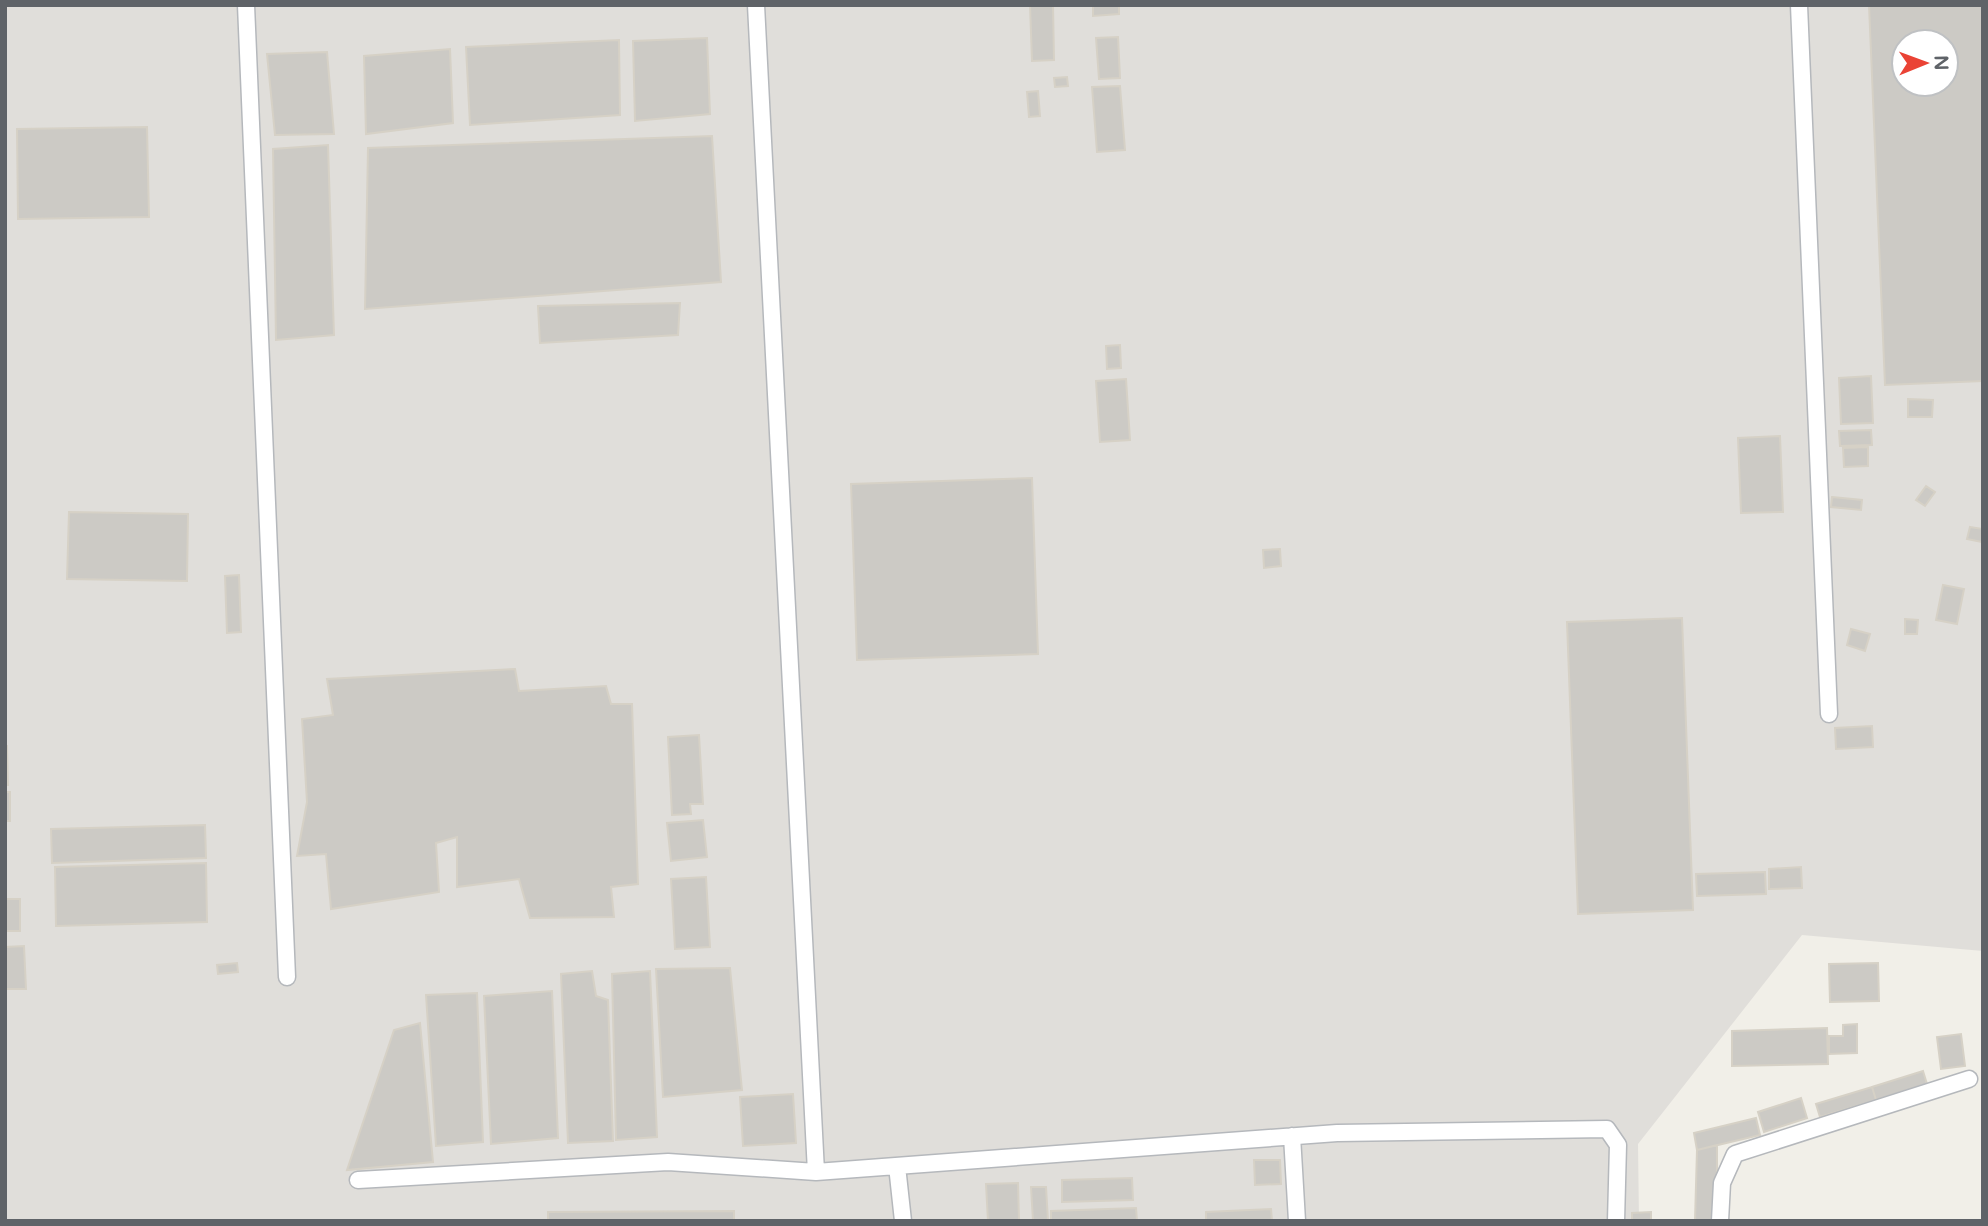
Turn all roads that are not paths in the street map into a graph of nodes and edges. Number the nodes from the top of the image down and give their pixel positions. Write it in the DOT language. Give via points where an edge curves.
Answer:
graph roads {
  1 [pos="246,5"];
  2 [pos="756,5"];
  3 [pos="1799,5"];
  4 [pos="1829,714"];
  5 [pos="287,977"];
  6 [pos="1969,1079"];
  7 [pos="1292,1136"];
  8 [pos="897,1166"];
  9 [pos="816,1172"];
  10 [pos="358,1180"];
  11 [pos="903,1221"];
  12 [pos="1297,1221"];
  13 [pos="1616,1221"];
  14 [pos="1720,1221"];
  1 -- 5 [label="street"];
  2 -- 9 [label="street"];
  3 -- 4 [label="street"];
  6 -- 14 [label="street" via="1735,1154 1722,1183"];
  7 -- 8 [label="street"];
  7 -- 12 [label="street"];
  7 -- 13 [label="street" via="1607,1129 1618,1145"];
  8 -- 9 [label="street"];
  8 -- 11 [label="street"];
  9 -- 10 [label="street" via="668,1162"];
}
